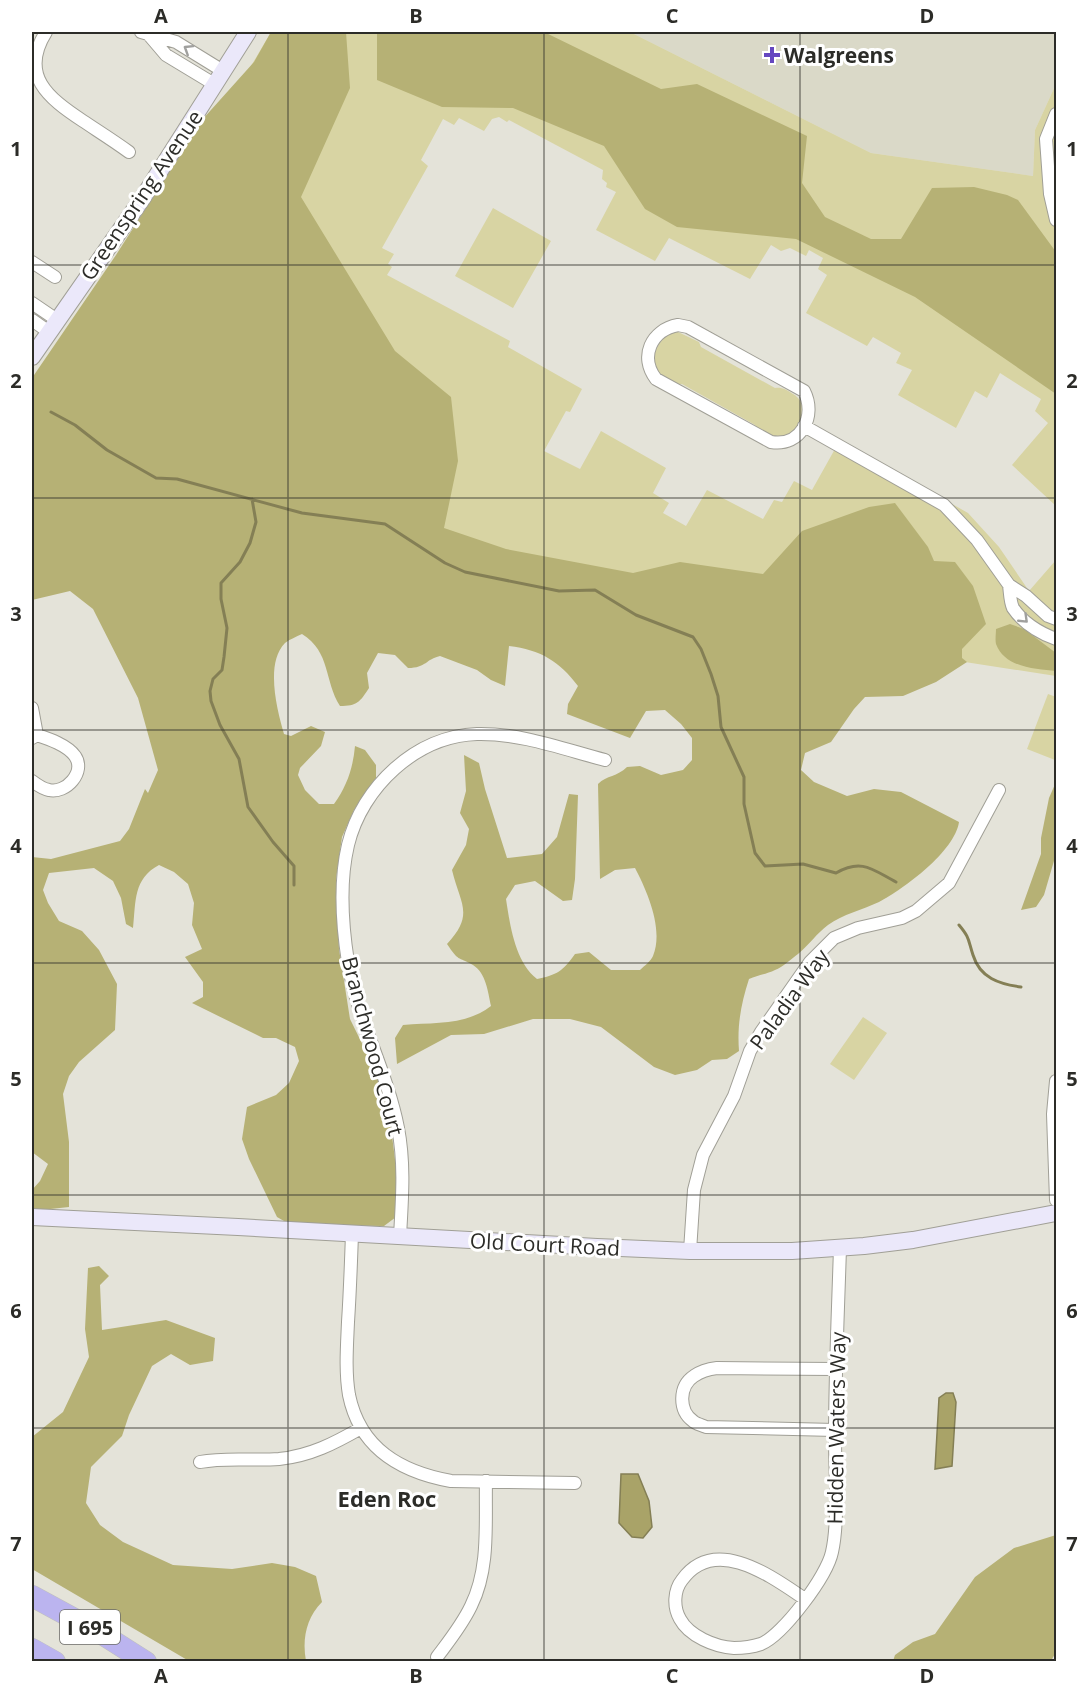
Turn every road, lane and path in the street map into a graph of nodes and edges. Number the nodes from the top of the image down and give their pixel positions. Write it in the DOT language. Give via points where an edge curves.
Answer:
graph roads {
  1 [pos="46,32"];
  2 [pos="248,32"];
  3 [pos="145,33"];
  4 [pos="219,77"];
  5 [pos="1056,114"];
  6 [pos="129,152"];
  7 [pos="1052,158"];
  8 [pos="1056,220"];
  9 [pos="32,262"];
  10 [pos="55,277"];
  11 [pos="32,303"];
  12 [pos="32,320"];
  13 [pos="53,326"];
  14 [pos="32,357"];
  15 [pos="804,426"];
  16 [pos="1009,585"];
  17 [pos="1056,619"];
  18 [pos="1056,639"];
  19 [pos="32,708"];
  20 [pos="34,737"];
  21 [pos="605,760"];
  22 [pos="32,781"];
  23 [pos="999,789"];
  24 [pos="1056,1081"];
  25 [pos="1056,1200"];
  26 [pos="1056,1213"];
  27 [pos="32,1217"];
  28 [pos="352,1234"];
  29 [pos="400,1236"];
  30 [pos="840,1248"];
  31 [pos="690,1251"];
  32 [pos="836,1369"];
  33 [pos="361,1428"];
  34 [pos="835,1430"];
  35 [pos="200,1462"];
  36 [pos="486,1481"];
  37 [pos="575,1483"];
  38 [pos="32,1596"];
  39 [pos="805,1599"];
  40 [pos="32,1648"];
  41 [pos="437,1657"];
  42 [pos="55,1662"];
  43 [pos="146,1662"];
  1 -- 6 [label="street" via="35,59 42,88 61,106"];
  2 -- 4 [label="main road, Greenspring Avenue"];
  3 -- 4 [label="street" via="176,42"];
  4 -- 13 [label="main road, Greenspring Avenue" via="142,199"];
  5 -- 7 [label="street" via="1046,139"];
  7 -- 8 [label="street" via="1050,194"];
  9 -- 10 [label="street"];
  11 -- 13 [label="street"];
  12 -- 13 [label="street"];
  13 -- 14 [label="main road, Greenspring Avenue"];
  15 -- 15 [label="street" via="810,406 799,387 688,327 670,326 656,337 648,362 656,379 771,442 790,441"];
  15 -- 16 [label="street" via="944,505 977,540"];
  16 -- 17 [label="street"];
  16 -- 18 [label="street, one-way" via="1012,607 1039,632"];
  19 -- 20 [label="street"];
  20 -- 22 [label="street" via="49,739 67,750 78,764 73,780 60,790 49,790"];
  21 -- 29 [label="street, Branchwood Court" via="517,736 455,737 418,751 389,773 355,824 348,843 342,889 348,963 398,1127 403,1170"];
  23 -- 31 [label="street, Paladia Way" via="958,869 941,891 902,918 834,938 810,962 761,1032 703,1155 694,1190"];
  24 -- 25 [label="street"];
  26 -- 30 [label="main road, Old Court Road" via="913,1240"];
  27 -- 28 [label="main road, Old Court Road"];
  28 -- 29 [label="main road, Old Court Road"];
  28 -- 33 [label="street" via="347,1376"];
  29 -- 31 [label="main road, Old Court Road"];
  30 -- 31 [label="main road, Old Court Road"];
  30 -- 32 [label="street, Hidden Waters Way"];
  32 -- 34 [label="street, Hidden Waters Way"];
  32 -- 34 [label="street" via="705,1370 688,1382 682,1401 693,1422 706,1426"];
  33 -- 35 [label="street" via="299,1456"];
  33 -- 36 [label="street" via="388,1457 417,1474 451,1481"];
  34 -- 39 [label="street, Hidden Waters Way" via="832,1554"];
  36 -- 37 [label="street"];
  36 -- 41 [label="street" via="485,1550 478,1588 462,1623"];
  38 -- 43 [label="highway, I 695"];
  39 -- 39 [label="street, Hidden Waters Way" via="774,1636 743,1648 714,1644 699,1637 685,1626 676,1607 679,1584 687,1573 697,1565 721,1560 749,1564"];
  40 -- 42 [label="highway, I 695"];
}
